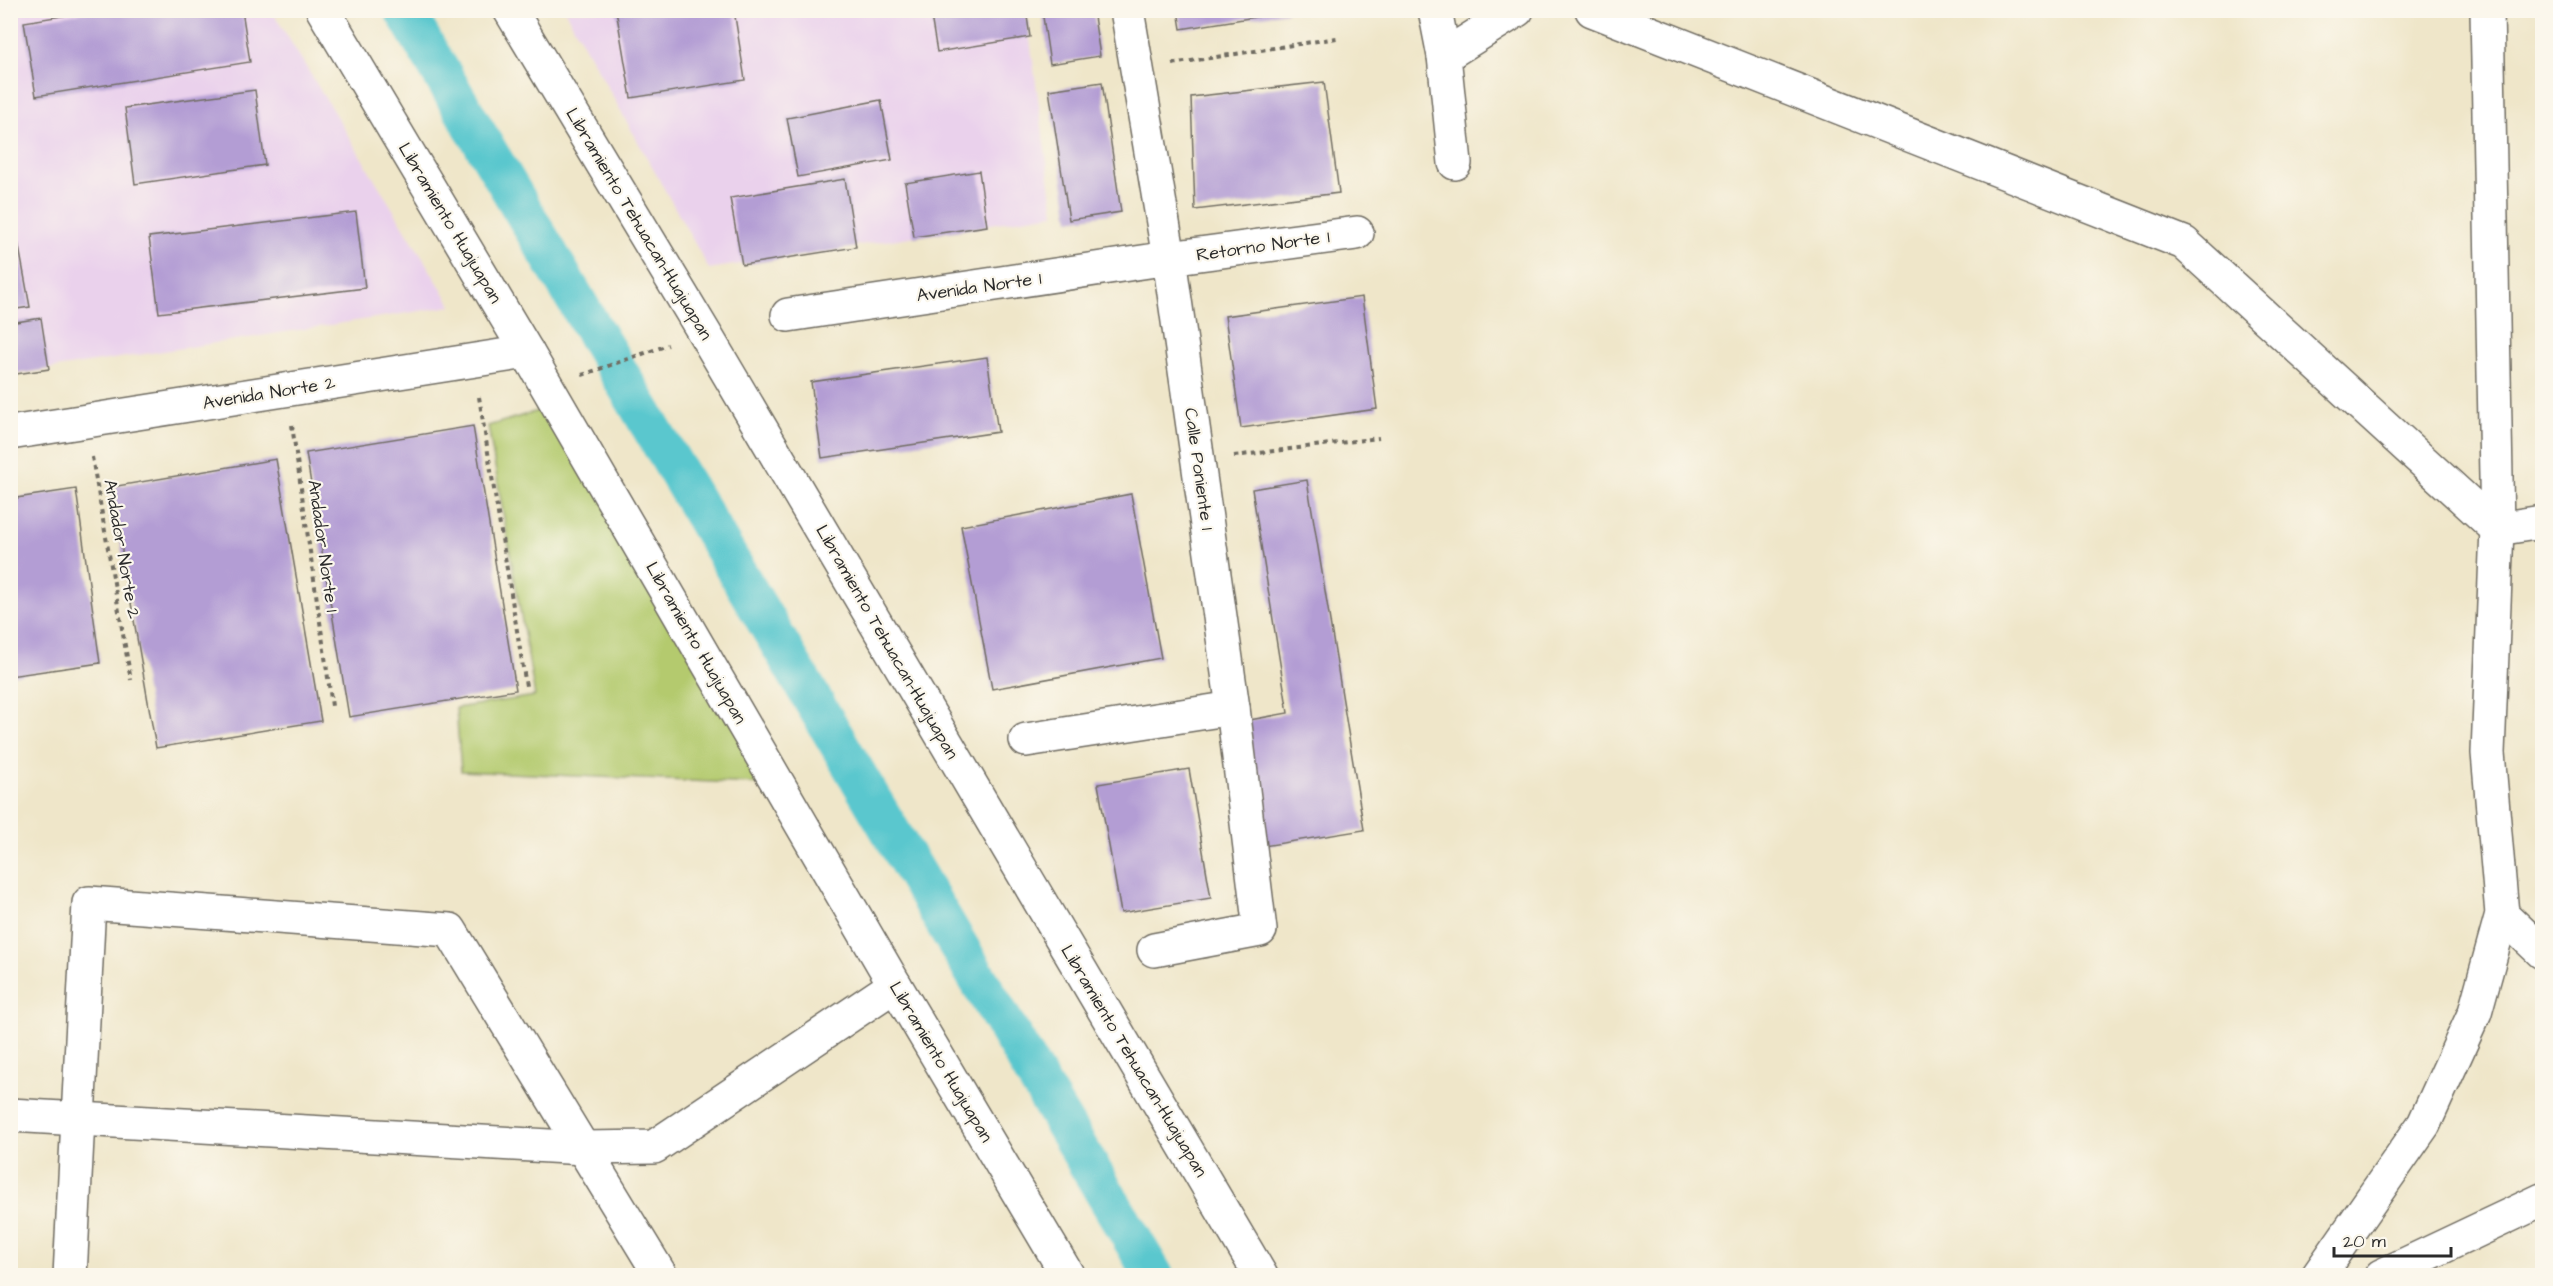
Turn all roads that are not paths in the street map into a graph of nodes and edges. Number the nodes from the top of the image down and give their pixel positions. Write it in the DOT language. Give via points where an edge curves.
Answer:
graph roads {
  1 [pos="323,10"];
  2 [pos="510,10"];
  3 [pos="1126,10"];
  4 [pos="1435,10"];
  5 [pos="1517,10"];
  6 [pos="1592,10"];
  7 [pos="2487,10"];
  8 [pos="1444,56"];
  9 [pos="1455,163"];
  10 [pos="1357,233"];
  11 [pos="1169,258"];
  12 [pos="788,315"];
  13 [pos="528,352"];
  14 [pos="10,433"];
  15 [pos="2542,522"];
  16 [pos="2497,529"];
  17 [pos="1233,708"];
  18 [pos="1026,740"];
  19 [pos="2502,914"];
  20 [pos="1154,950"];
  21 [pos="2542,952"];
  22 [pos="895,985"];
  23 [pos="10,1115"];
  24 [pos="77,1119"];
  25 [pos="584,1148"];
  26 [pos="2542,1200"];
  27 [pos="69,1275"];
  28 [pos="661,1275"];
  29 [pos="1068,1275"];
  30 [pos="1261,1275"];
  31 [pos="2318,1275"];
  32 [pos="2381,1275"];
  1 -- 13 [label="street, Libramiento Huajuapan"];
  2 -- 30 [label="street, Libramiento Tehuacan-Huajuapan"];
  3 -- 11 [label="street, Calle Poniente 1"];
  4 -- 8 [label="street"];
  5 -- 8 [label="street"];
  6 -- 16 [label="street" via="2184,243"];
  7 -- 16 [label="street"];
  8 -- 9 [label="street"];
  10 -- 11 [label="street, Retorno Norte 1"];
  11 -- 12 [label="street, Avenida Norte 1"];
  11 -- 17 [label="street, Calle Poniente 1"];
  13 -- 14 [label="street, Avenida Norte 2"];
  13 -- 22 [label="street, Libramiento Huajuapan"];
  15 -- 16 [label="street"];
  16 -- 19 [label="street" via="2488,753"];
  17 -- 18 [label="street"];
  17 -- 20 [label="street, Calle Poniente 1" via="1260,930"];
  19 -- 21 [label="street"];
  19 -- 31 [label="street" via="2475,1012 2424,1124"];
  22 -- 25 [label="street" via="654,1147"];
  22 -- 29 [label="street, Libramiento Huajuapan"];
  23 -- 24 [label="street"];
  24 -- 25 [label="street"];
  24 -- 25 [label="street" via="89,903 450,930"];
  24 -- 27 [label="street"];
  25 -- 28 [label="street"];
  26 -- 32 [label="street"];
}
